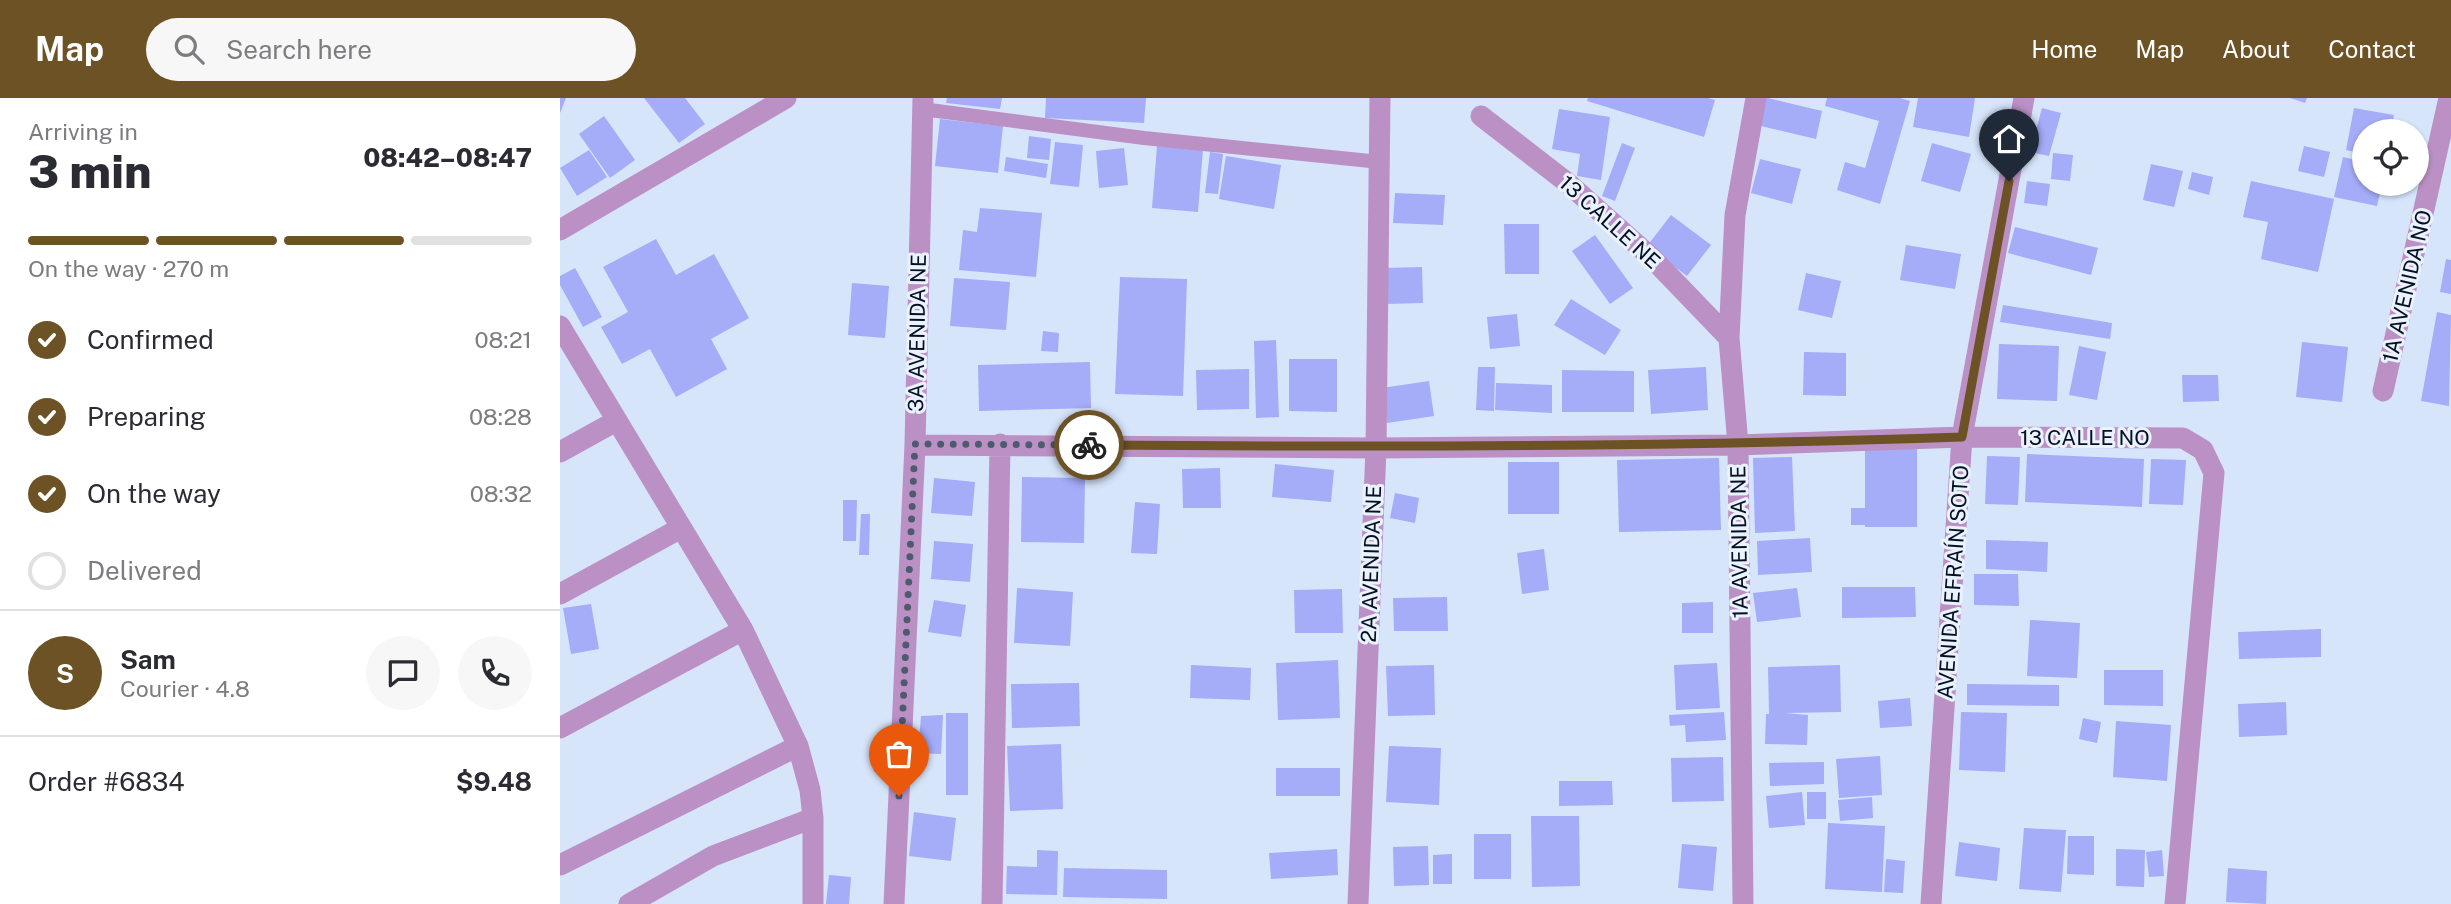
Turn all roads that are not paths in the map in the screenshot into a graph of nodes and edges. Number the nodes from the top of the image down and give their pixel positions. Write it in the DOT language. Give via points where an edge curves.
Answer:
graph roads {
  1 [pos="786,98"];
  2 [pos="1381,98"];
  3 [pos="1756,98"];
  4 [pos="2024,98"];
  5 [pos="2449,98"];
  6 [pos="923,103"];
  7 [pos="1481,116"];
  8 [pos="1380,162"];
  9 [pos="560,230"];
  10 [pos="560,326"];
  11 [pos="1729,338"];
  12 [pos="2383,391"];
  13 [pos="616,421"];
  14 [pos="1962,437"];
  15 [pos="915,444"];
  16 [pos="1000,444"];
  17 [pos="1738,445"];
  18 [pos="1376,448"];
  19 [pos="560,453"];
  20 [pos="681,528"];
  21 [pos="560,594"];
  22 [pos="743,630"];
  23 [pos="560,728"];
  24 [pos="798,746"];
  25 [pos="813,818"];
  26 [pos="560,865"];
  27 [pos="629,904"];
  28 [pos="813,904"];
  29 [pos="894,904"];
  30 [pos="992,904"];
  31 [pos="1358,904"];
  32 [pos="1743,904"];
  33 [pos="1931,904"];
  34 [pos="2175,904"];
  1 -- 9 [label="street"];
  2 -- 8 [label="street, 2A AVENIDA NE"];
  3 -- 11 [label="street, 1A AVENIDA NE" via="1735,215"];
  4 -- 14 [label="street, AVENIDA EFRAÍN SOTO"];
  5 -- 12 [label="street, 1A AVENIDA NO"];
  6 -- 8 [label="lane" via="1144,138"];
  6 -- 15 [label="street, 3A AVENIDA NE"];
  7 -- 11 [label="street, 13 CALLE NE" via="1569,184 1642,249"];
  8 -- 18 [label="street, 2A AVENIDA NE"];
  10 -- 13 [label="street"];
  11 -- 17 [label="street, 1A AVENIDA NE"];
  13 -- 19 [label="street"];
  13 -- 20 [label="street"];
  14 -- 17 [label="street, 13 CALLE NO"];
  14 -- 33 [label="street, AVENIDA EFRAÍN SOTO"];
  14 -- 34 [label="street, 13 CALLE NO" via="2183,438 2203,450 2214,473"];
  15 -- 16 [label="street, 13 CALLE NO"];
  15 -- 29 [label="street, 3A AVENIDA NE"];
  16 -- 18 [label="street, 13 CALLE NO"];
  16 -- 30 [label="street"];
  17 -- 18 [label="street, 13 CALLE NO"];
  17 -- 32 [label="street, 1A AVENIDA NE"];
  18 -- 31 [label="street, 2A AVENIDA NE"];
  20 -- 21 [label="street"];
  20 -- 22 [label="street"];
  22 -- 23 [label="street"];
  22 -- 24 [label="street"];
  24 -- 25 [label="street"];
  24 -- 26 [label="street"];
  25 -- 27 [label="street" via="713,856"];
  25 -- 28 [label="street"];
}
